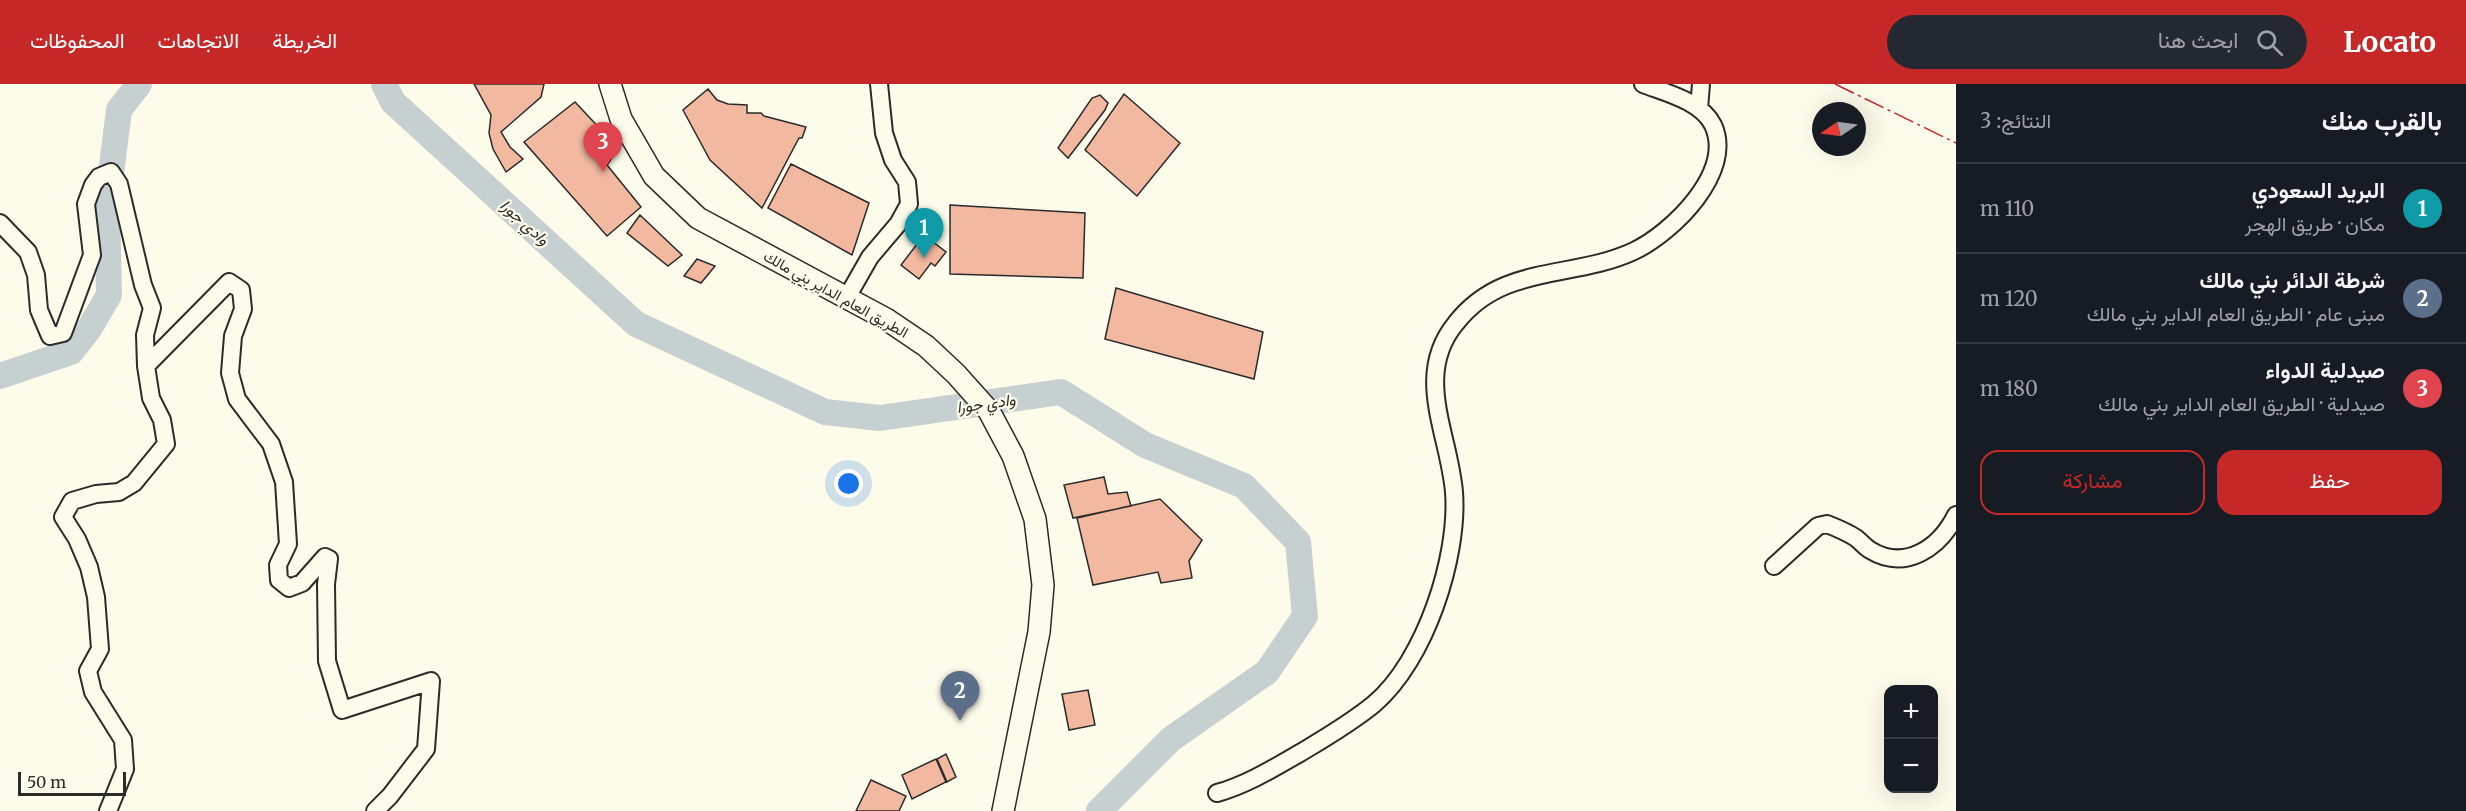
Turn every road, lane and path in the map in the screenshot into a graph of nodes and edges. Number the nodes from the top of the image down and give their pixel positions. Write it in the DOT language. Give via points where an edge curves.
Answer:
graph roads {
  1 [pos="610,84"];
  2 [pos="879,84"];
  3 [pos="1643,84"];
  4 [pos="1701,84"];
  5 [pos="1699,109"];
  6 [pos="0,223"];
  7 [pos="846,298"];
  8 [pos="146,366"];
  9 [pos="1956,515"];
  10 [pos="1774,566"];
  11 [pos="1216,793"];
  12 [pos="108,811"];
  13 [pos="375,811"];
  14 [pos="1003,811"];
  1 -- 7 [label="main road, الطريق العام الداير بني مالك" via="621,119 654,176 699,218"];
  2 -- 7 [label="street" via="884,133 893,160 907,182 909,204"];
  3 -- 5 [label="street"];
  4 -- 5 [label="street"];
  5 -- 11 [label="street" via="1713,126 1717,162 1696,198 1664,231 1632,252 1491,291 1473,304 1445,338 1434,375 1454,492 1450,550 1446,577 1435,606 1399,674 1375,703 1336,731 1279,765"];
  6 -- 8 [label="street" via="28,252 36,275 39,310 50,336 63,333 92,255 86,204 99,177 111,172 119,184 152,308 145,335"];
  7 -- 14 [label="main road, الطريق العام الداير بني مالك" via="926,346 989,411 1013,456 1035,519 1043,585 1039,632"];
  8 -- 12 [label="street" via="151,398 162,420 166,444 134,483 118,492 72,501 63,517 89,567 96,597 100,650 88,671 93,692 123,740 125,769"];
  8 -- 13 [label="street" via="229,282 241,290 243,309 234,336 230,373 237,399 271,444 284,482 288,544 278,565 279,580 289,588 302,583 325,557 329,559 327,661 342,710 432,681 426,749"];
  9 -- 10 [label="street" via="1949,528 1917,557 1903,560 1871,551 1855,537 1827,524 1818,526"];
}
